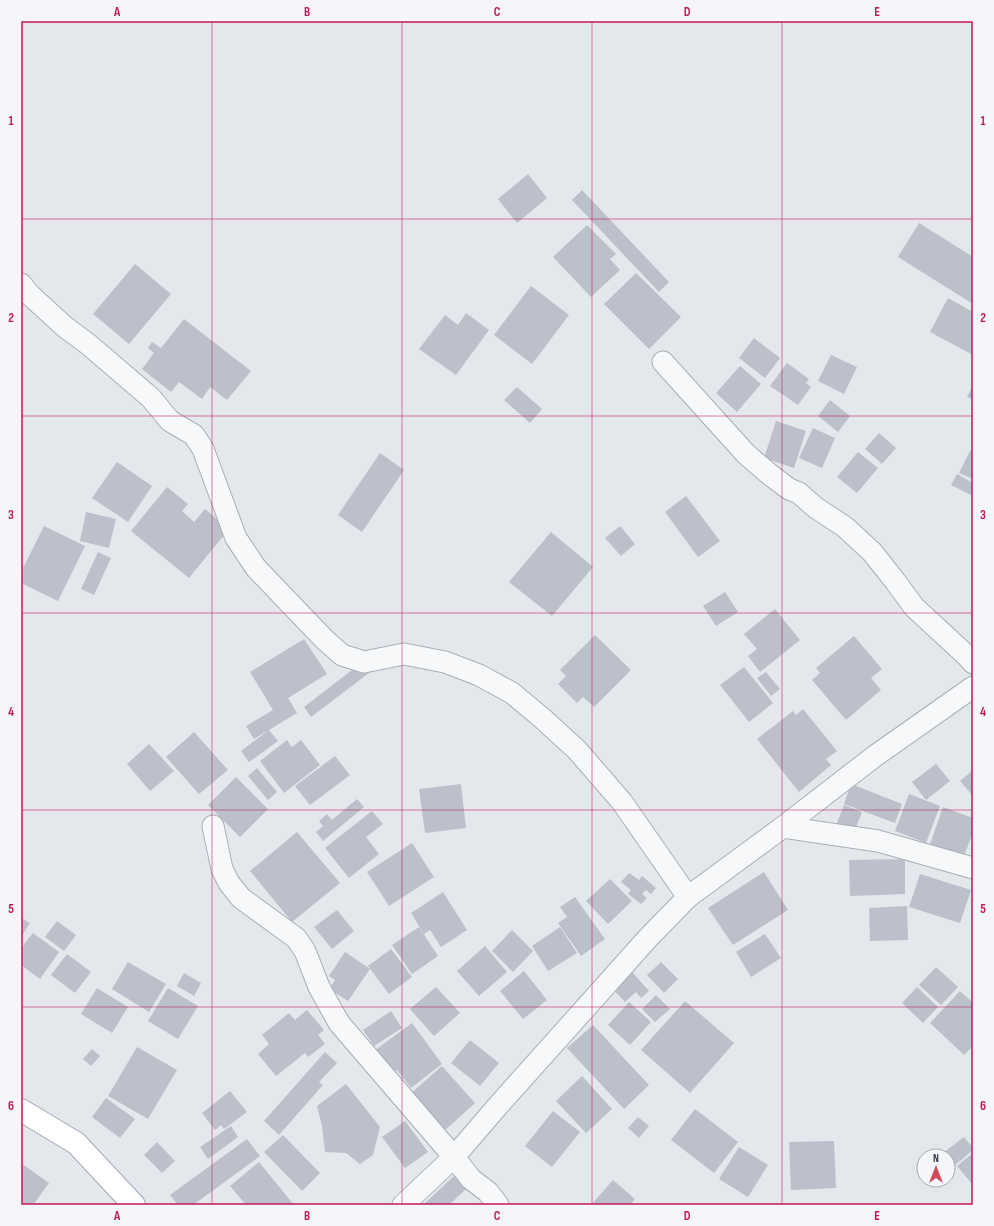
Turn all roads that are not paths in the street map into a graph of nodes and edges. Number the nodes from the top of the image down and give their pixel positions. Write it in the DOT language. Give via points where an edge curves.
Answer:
graph roads {
  1 [pos="21,284"];
  2 [pos="663,362"];
  3 [pos="971,655"];
  4 [pos="973,687"];
  5 [pos="213,826"];
  6 [pos="783,827"];
  7 [pos="973,868"];
  8 [pos="688,897"];
  9 [pos="21,1110"];
  10 [pos="454,1157"];
  11 [pos="134,1205"];
  12 [pos="403,1205"];
  13 [pos="498,1205"];
  1 -- 8 [label="street" via="65,326 151,398 170,421 194,435 203,449 236,538 256,568 324,639 342,654 364,662 404,654 444,662 479,675 512,693 576,750 622,802"];
  2 -- 3 [label="street" via="752,459 789,489 799,493 845,527 872,552 914,607"];
  4 -- 6 [label="street" via="875,756"];
  5 -- 10 [label="street" via="222,869 229,882 241,898 296,938 305,951 319,987 339,1023"];
  6 -- 7 [label="street" via="878,841"];
  6 -- 8 [label="street"];
  8 -- 10 [label="street" via="648,938"];
  9 -- 11 [label="main road" via="76,1144"];
  10 -- 12 [label="street"];
  10 -- 13 [label="street" via="471,1179 488,1192"];
}
